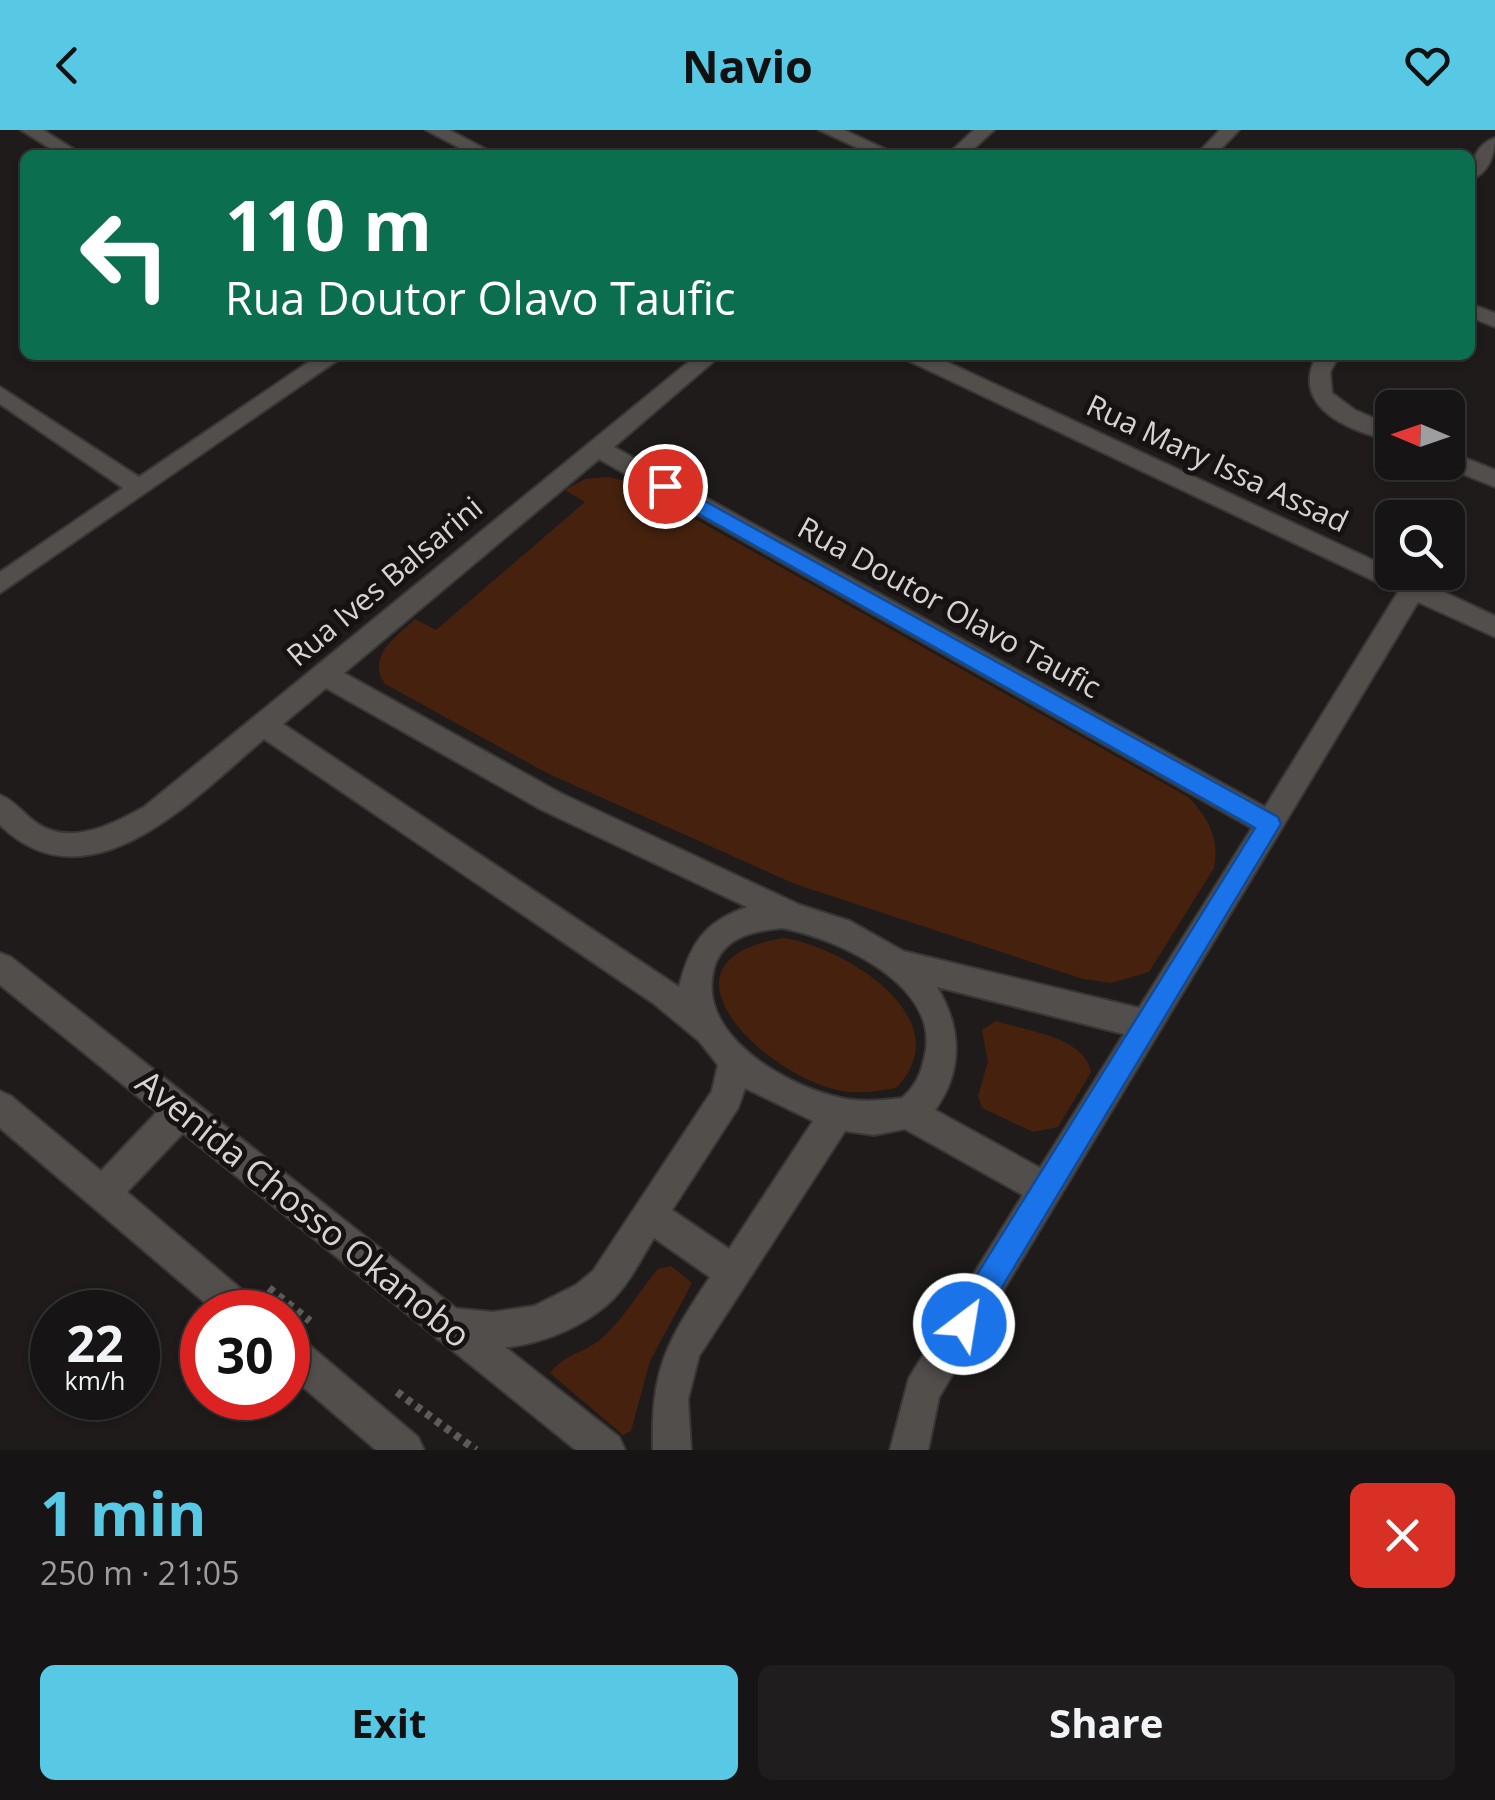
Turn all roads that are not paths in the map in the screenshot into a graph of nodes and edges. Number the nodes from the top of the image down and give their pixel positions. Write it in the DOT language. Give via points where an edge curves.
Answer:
graph roads {
  1 [pos="30,130"];
  2 [pos="434,130"];
  3 [pos="828,130"];
  4 [pos="986,130"];
  5 [pos="1230,130"];
  6 [pos="1495,143"];
  7 [pos="65,150"];
  8 [pos="477,150"];
  9 [pos="877,150"];
  10 [pos="962,150"];
  11 [pos="1209,150"];
  12 [pos="1475,168"];
  13 [pos="327,360"];
  14 [pos="704,360"];
  15 [pos="925,360"];
  16 [pos="1324,360"];
  17 [pos="0,394"];
  18 [pos="1375,427"];
  19 [pos="598,448"];
  20 [pos="1465,466"];
  21 [pos="1495,479"];
  22 [pos="139,488"];
  23 [pos="1375,571"];
  24 [pos="0,584"];
  25 [pos="1412,590"];
  26 [pos="1415,590"];
  27 [pos="1495,627"];
  28 [pos="325,674"];
  29 [pos="264,724"];
  30 [pos="0,806"];
  31 [pos="1270,824"];
  32 [pos="800,916"];
  33 [pos="899,964"];
  34 [pos="0,968"];
  35 [pos="1144,1024"];
  36 [pos="710,1034"];
  37 [pos="734,1060"];
  38 [pos="0,1107"];
  39 [pos="180,1111"];
  40 [pos="907,1113"];
  41 [pos="838,1114"];
  42 [pos="1046,1189"];
  43 [pos="102,1194"];
  44 [pos="650,1216"];
  45 [pos="731,1272"];
  46 [pos="216,1290"];
  47 [pos="450,1326"];
  48 [pos="310,1370"];
  49 [pos="404,1450"];
  50 [pos="606,1450"];
  51 [pos="672,1450"];
  52 [pos="909,1450"];
  1 -- 7 [label="street"];
  2 -- 8 [label="street"];
  3 -- 9 [label="street"];
  4 -- 10 [label="street"];
  5 -- 11 [label="street"];
  6 -- 12 [label="street"];
  13 -- 22 [label="street"];
  14 -- 19 [label="street, Rua Ives Balsarini"];
  15 -- 23 [label="street, Rua Mary Issa Assad"];
  16 -- 18 [label="street" via="1316,370 1318,389 1340,412"];
  17 -- 22 [label="street"];
  19 -- 28 [label="street, Rua Ives Balsarini"];
  19 -- 31 [label="street, Rua Doutor Olavo Taufic"];
  20 -- 21 [label="street"];
  22 -- 24 [label="street"];
  25 -- 31 [label="street"];
  26 -- 27 [label="street, Rua Mary Issa Assad"];
  28 -- 29 [label="street, Rua Ives Balsarini"];
  28 -- 32 [label="street" via="488,772 647,851"];
  29 -- 30 [label="street, Rua Ives Balsarini" via="154,816 124,832 59,843 31,835"];
  29 -- 36 [label="street" via="664,994"];
  31 -- 35 [label="street"];
  32 -- 33 [label="street"];
  32 -- 36 [label="street" via="748,920 707,946 691,988"];
  33 -- 35 [label="street"];
  33 -- 40 [label="street" via="926,998 942,1045 928,1095"];
  34 -- 39 [label="street, Avenida Chosso Okanobo"];
  35 -- 42 [label="street"];
  36 -- 37 [label="street"];
  37 -- 41 [label="street" via="764,1082"];
  37 -- 44 [label="street" via="727,1097"];
  38 -- 43 [label="street"];
  39 -- 43 [label="street"];
  39 -- 47 [label="street, Avenida Chosso Okanobo"];
  40 -- 41 [label="street"];
  40 -- 42 [label="street"];
  41 -- 45 [label="street"];
  42 -- 52 [label="street" via="922,1391"];
  43 -- 46 [label="street"];
  44 -- 45 [label="street"];
  44 -- 47 [label="street" via="605,1283 581,1305 530,1326"];
  45 -- 51 [label="street" via="682,1349 670,1400"];
  47 -- 50 [label="street, Avenida Chosso Okanobo"];
  48 -- 49 [label="street"];
}
